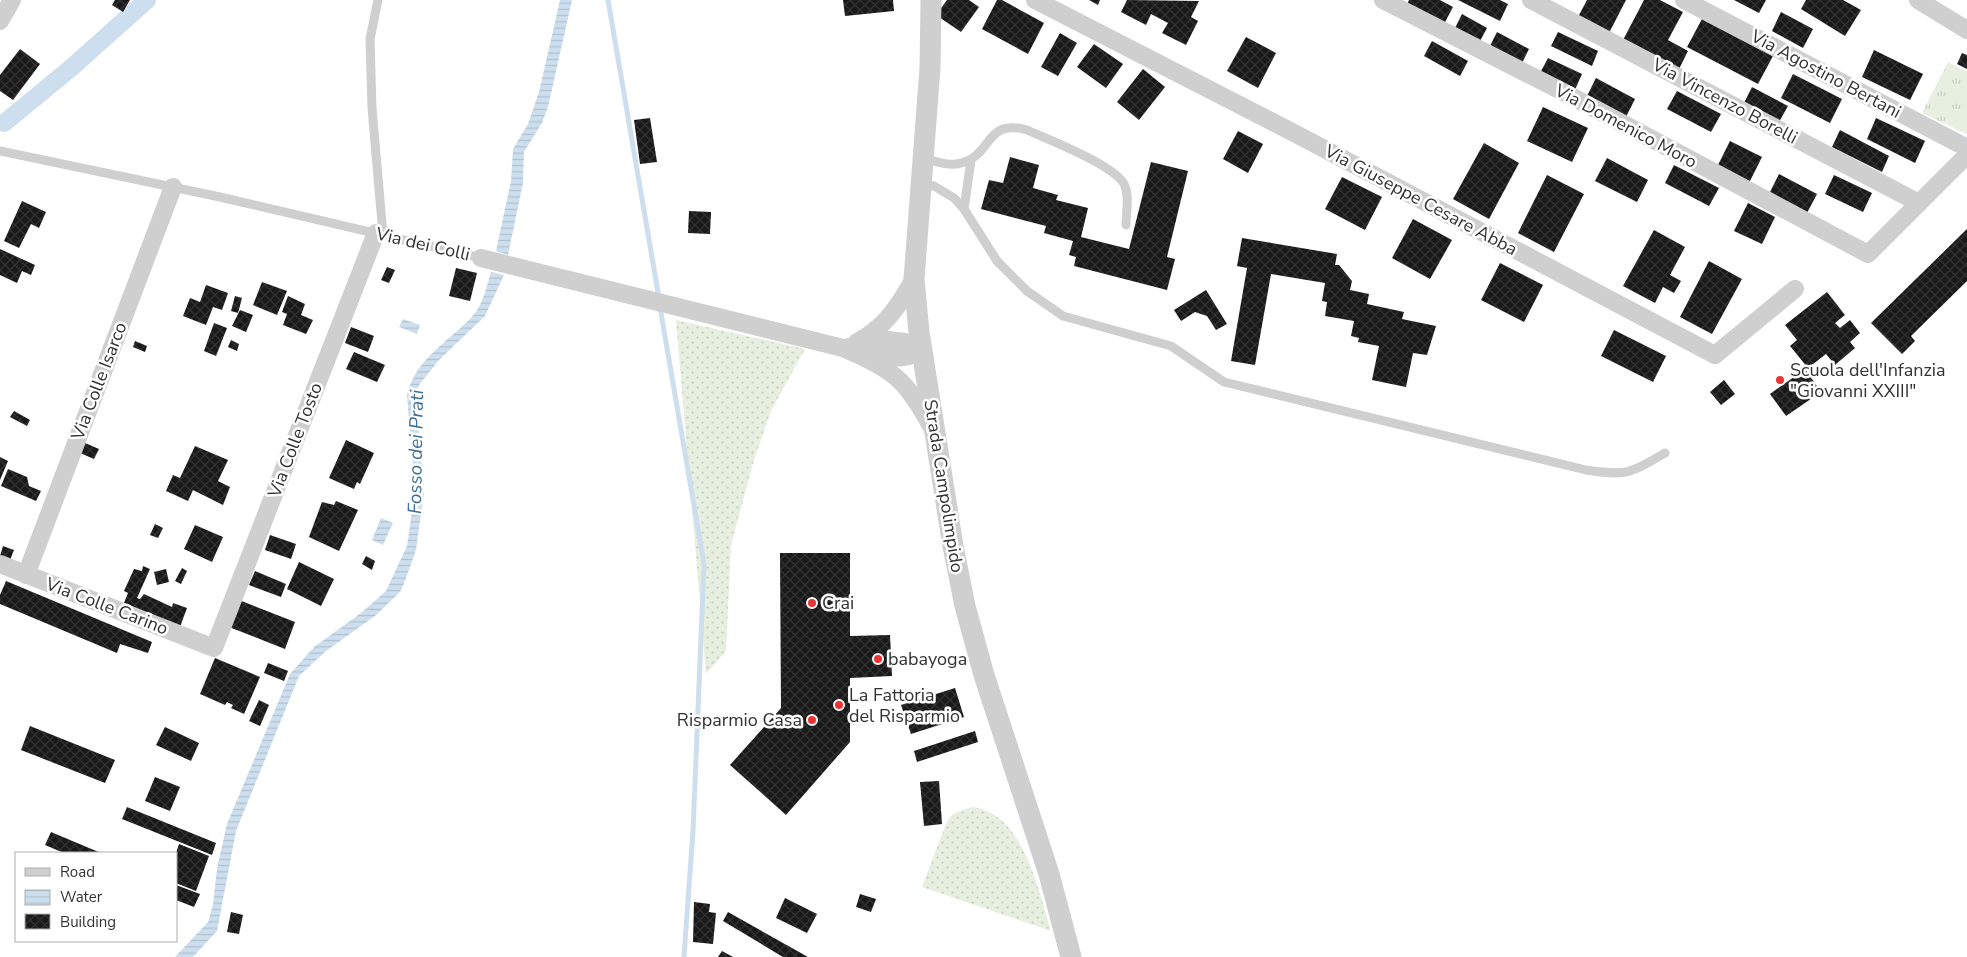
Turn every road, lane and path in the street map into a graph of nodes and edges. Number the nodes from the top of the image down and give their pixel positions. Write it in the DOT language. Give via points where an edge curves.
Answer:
graph roads {
  1 [pos="12,0"];
  2 [pos="378,0"];
  3 [pos="931,0"];
  4 [pos="1035,0"];
  5 [pos="1383,0"];
  6 [pos="1531,0"];
  7 [pos="1684,0"];
  8 [pos="1918,0"];
  9 [pos="0,21"];
  10 [pos="1967,30"];
  11 [pos="1967,148"];
  12 [pos="0,151"];
  13 [pos="1967,155"];
  14 [pos="924,158"];
  15 [pos="971,160"];
  16 [pos="922,184"];
  17 [pos="173,187"];
  18 [pos="1919,203"];
  19 [pos="964,209"];
  20 [pos="1126,226"];
  21 [pos="380,234"];
  22 [pos="481,258"];
  23 [pos="914,279"];
  24 [pos="1794,289"];
  25 [pos="843,348"];
  26 [pos="922,351"];
  27 [pos="935,433"];
  28 [pos="1665,453"];
  29 [pos="1,566"];
  30 [pos="26,575"];
  31 [pos="214,648"];
  32 [pos="1071,957"];
  1 -- 9 [label="street"];
  2 -- 21 [label="lane" via="370,39"];
  3 -- 14 [label="street, Strada Campolimpido"];
  4 -- 24 [label="street, Via Giuseppe Cesare Abba" via="1715,355"];
  5 -- 18 [label="street, Via Domenico Moro" via="1868,254"];
  6 -- 18 [label="street, Via Vincenzo Borelli"];
  7 -- 11 [label="street, Via Agostino Bertani"];
  8 -- 10 [label="street"];
  12 -- 17 [label="lane, Via dei Colli"];
  13 -- 18 [label="street"];
  14 -- 15 [label="lane" via="952,165"];
  14 -- 16 [label="street, Strada Campolimpido"];
  15 -- 19 [label="lane"];
  15 -- 20 [label="lane" via="988,139 1006,128 1020,128 1033,133 1104,166 1119,177 1127,192"];
  16 -- 19 [label="lane" via="945,190"];
  16 -- 23 [label="street, Strada Campolimpido"];
  17 -- 21 [label="lane, Via dei Colli"];
  17 -- 30 [label="street, Via Colle Isarco"];
  19 -- 28 [label="lane" via="997,261 1028,291 1063,316 1171,346 1224,382 1586,470 1622,474 1636,470"];
  21 -- 22 [label="lane, Via dei Colli"];
  21 -- 31 [label="street, Via Colle Tosto"];
  22 -- 25 [label="street, Via dei Colli"];
  23 -- 25 [label="street" via="884,324"];
  23 -- 26 [label="street, Strada Campolimpido"];
  25 -- 26 [label="street, Via dei Colli" via="888,340 905,342"];
  25 -- 27 [label="street, Via dei Colli" via="878,363 896,375 912,393"];
  26 -- 27 [label="street, Strada Campolimpido"];
  27 -- 32 [label="street, Strada Campolimpido" via="965,606 984,675 1049,874"];
  29 -- 30 [label="street, Via Colle Carino"];
  30 -- 31 [label="street, Via Colle Carino"];
}
